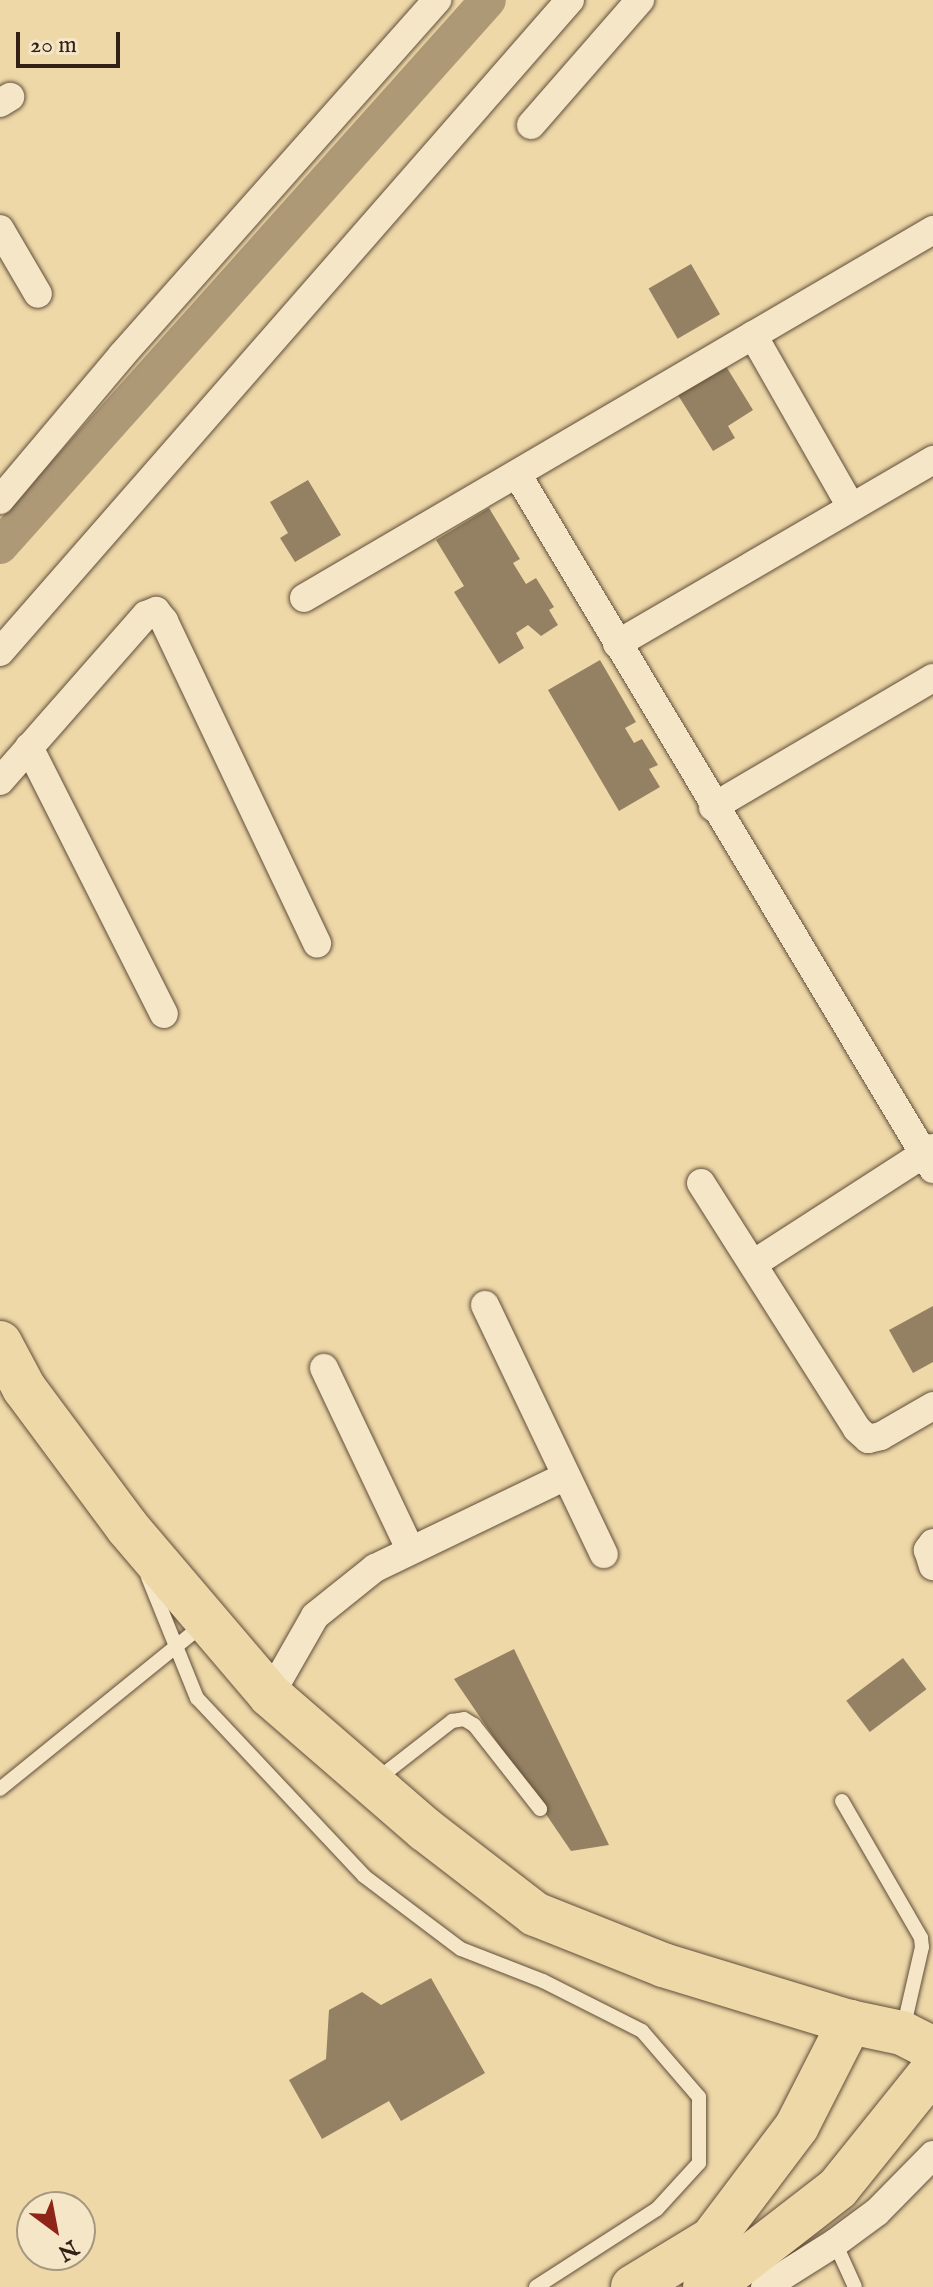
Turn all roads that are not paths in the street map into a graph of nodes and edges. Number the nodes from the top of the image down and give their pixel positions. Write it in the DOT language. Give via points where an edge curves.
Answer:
graph roads {
  1 [pos="437,0"];
  2 [pos="570,0"];
  3 [pos="640,0"];
  4 [pos="531,125"];
  5 [pos="0,229"];
  6 [pos="933,230"];
  7 [pos="38,294"];
  8 [pos="753,335"];
  9 [pos="933,460"];
  10 [pos="517,474"];
  11 [pos="0,500"];
  12 [pos="851,507"];
  13 [pos="304,598"];
  14 [pos="617,644"];
  15 [pos="0,652"];
  16 [pos="933,678"];
  17 [pos="29,747"];
  18 [pos="0,781"];
  19 [pos="713,807"];
  20 [pos="317,943"];
  21 [pos="164,1014"];
  22 [pos="930,1157"];
  23 [pos="701,1183"];
  24 [pos="753,1264"];
  25 [pos="485,1305"];
  26 [pos="0,1343"];
  27 [pos="324,1368"];
  28 [pos="933,1406"];
  29 [pos="566,1476"];
  30 [pos="933,1543"];
  31 [pos="410,1549"];
  32 [pos="604,1554"];
  33 [pos="933,1566"];
  34 [pos="192,1634"];
  35 [pos="270,1695"];
  36 [pos="372,1783"];
  37 [pos="0,1789"];
  38 [pos="842,1801"];
  39 [pos="540,1809"];
  40 [pos="850,2022"];
  41 [pos="918,2041"];
  42 [pos="933,2070"];
  43 [pos="933,2155"];
  44 [pos="835,2243"];
  45 [pos="536,2287"];
  46 [pos="633,2287"];
  47 [pos="705,2287"];
  48 [pos="765,2287"];
  49 [pos="855,2287"];
  1 -- 11 [label="street"];
  2 -- 15 [label="street"];
  3 -- 4 [label="street"];
  5 -- 7 [label="street"];
  6 -- 8 [label="street"];
  8 -- 10 [label="street"];
  8 -- 12 [label="street"];
  9 -- 12 [label="street"];
  10 -- 13 [label="street"];
  10 -- 14 [label="street"];
  12 -- 14 [label="street"];
  14 -- 19 [label="street"];
  16 -- 19 [label="street"];
  17 -- 18 [label="street"];
  17 -- 20 [label="street" via="146,615 156,611"];
  17 -- 21 [label="street"];
  19 -- 22 [label="street"];
  22 -- 24 [label="street"];
  23 -- 24 [label="street"];
  24 -- 28 [label="street" via="868,1439"];
  25 -- 29 [label="street"];
  26 -- 34 [label="main road" via="24,1388 128,1528"];
  27 -- 31 [label="street"];
  29 -- 31 [label="street"];
  29 -- 32 [label="street"];
  30 -- 33 [label="street" via="928,1550"];
  31 -- 35 [label="street" via="375,1568 315,1616"];
  34 -- 35 [label="main road"];
  34 -- 37 [label="lane"];
  34 -- 45 [label="lane" via="197,1698 364,1876 461,1949 543,1981 642,2031 699,2097 699,2163 657,2209"];
  35 -- 36 [label="main road"];
  36 -- 39 [label="lane" via="452,1721 464,1719"];
  36 -- 40 [label="main road" via="535,1914 663,1965"];
  38 -- 41 [label="lane" via="921,1938"];
  40 -- 41 [label="main road"];
  40 -- 46 [label="main road" via="797,2126 712,2239"];
  42 -- 47 [label="main road" via="838,2188"];
  43 -- 44 [label="street" via="877,2212"];
  44 -- 48 [label="street"];
  44 -- 49 [label="lane"];
}
